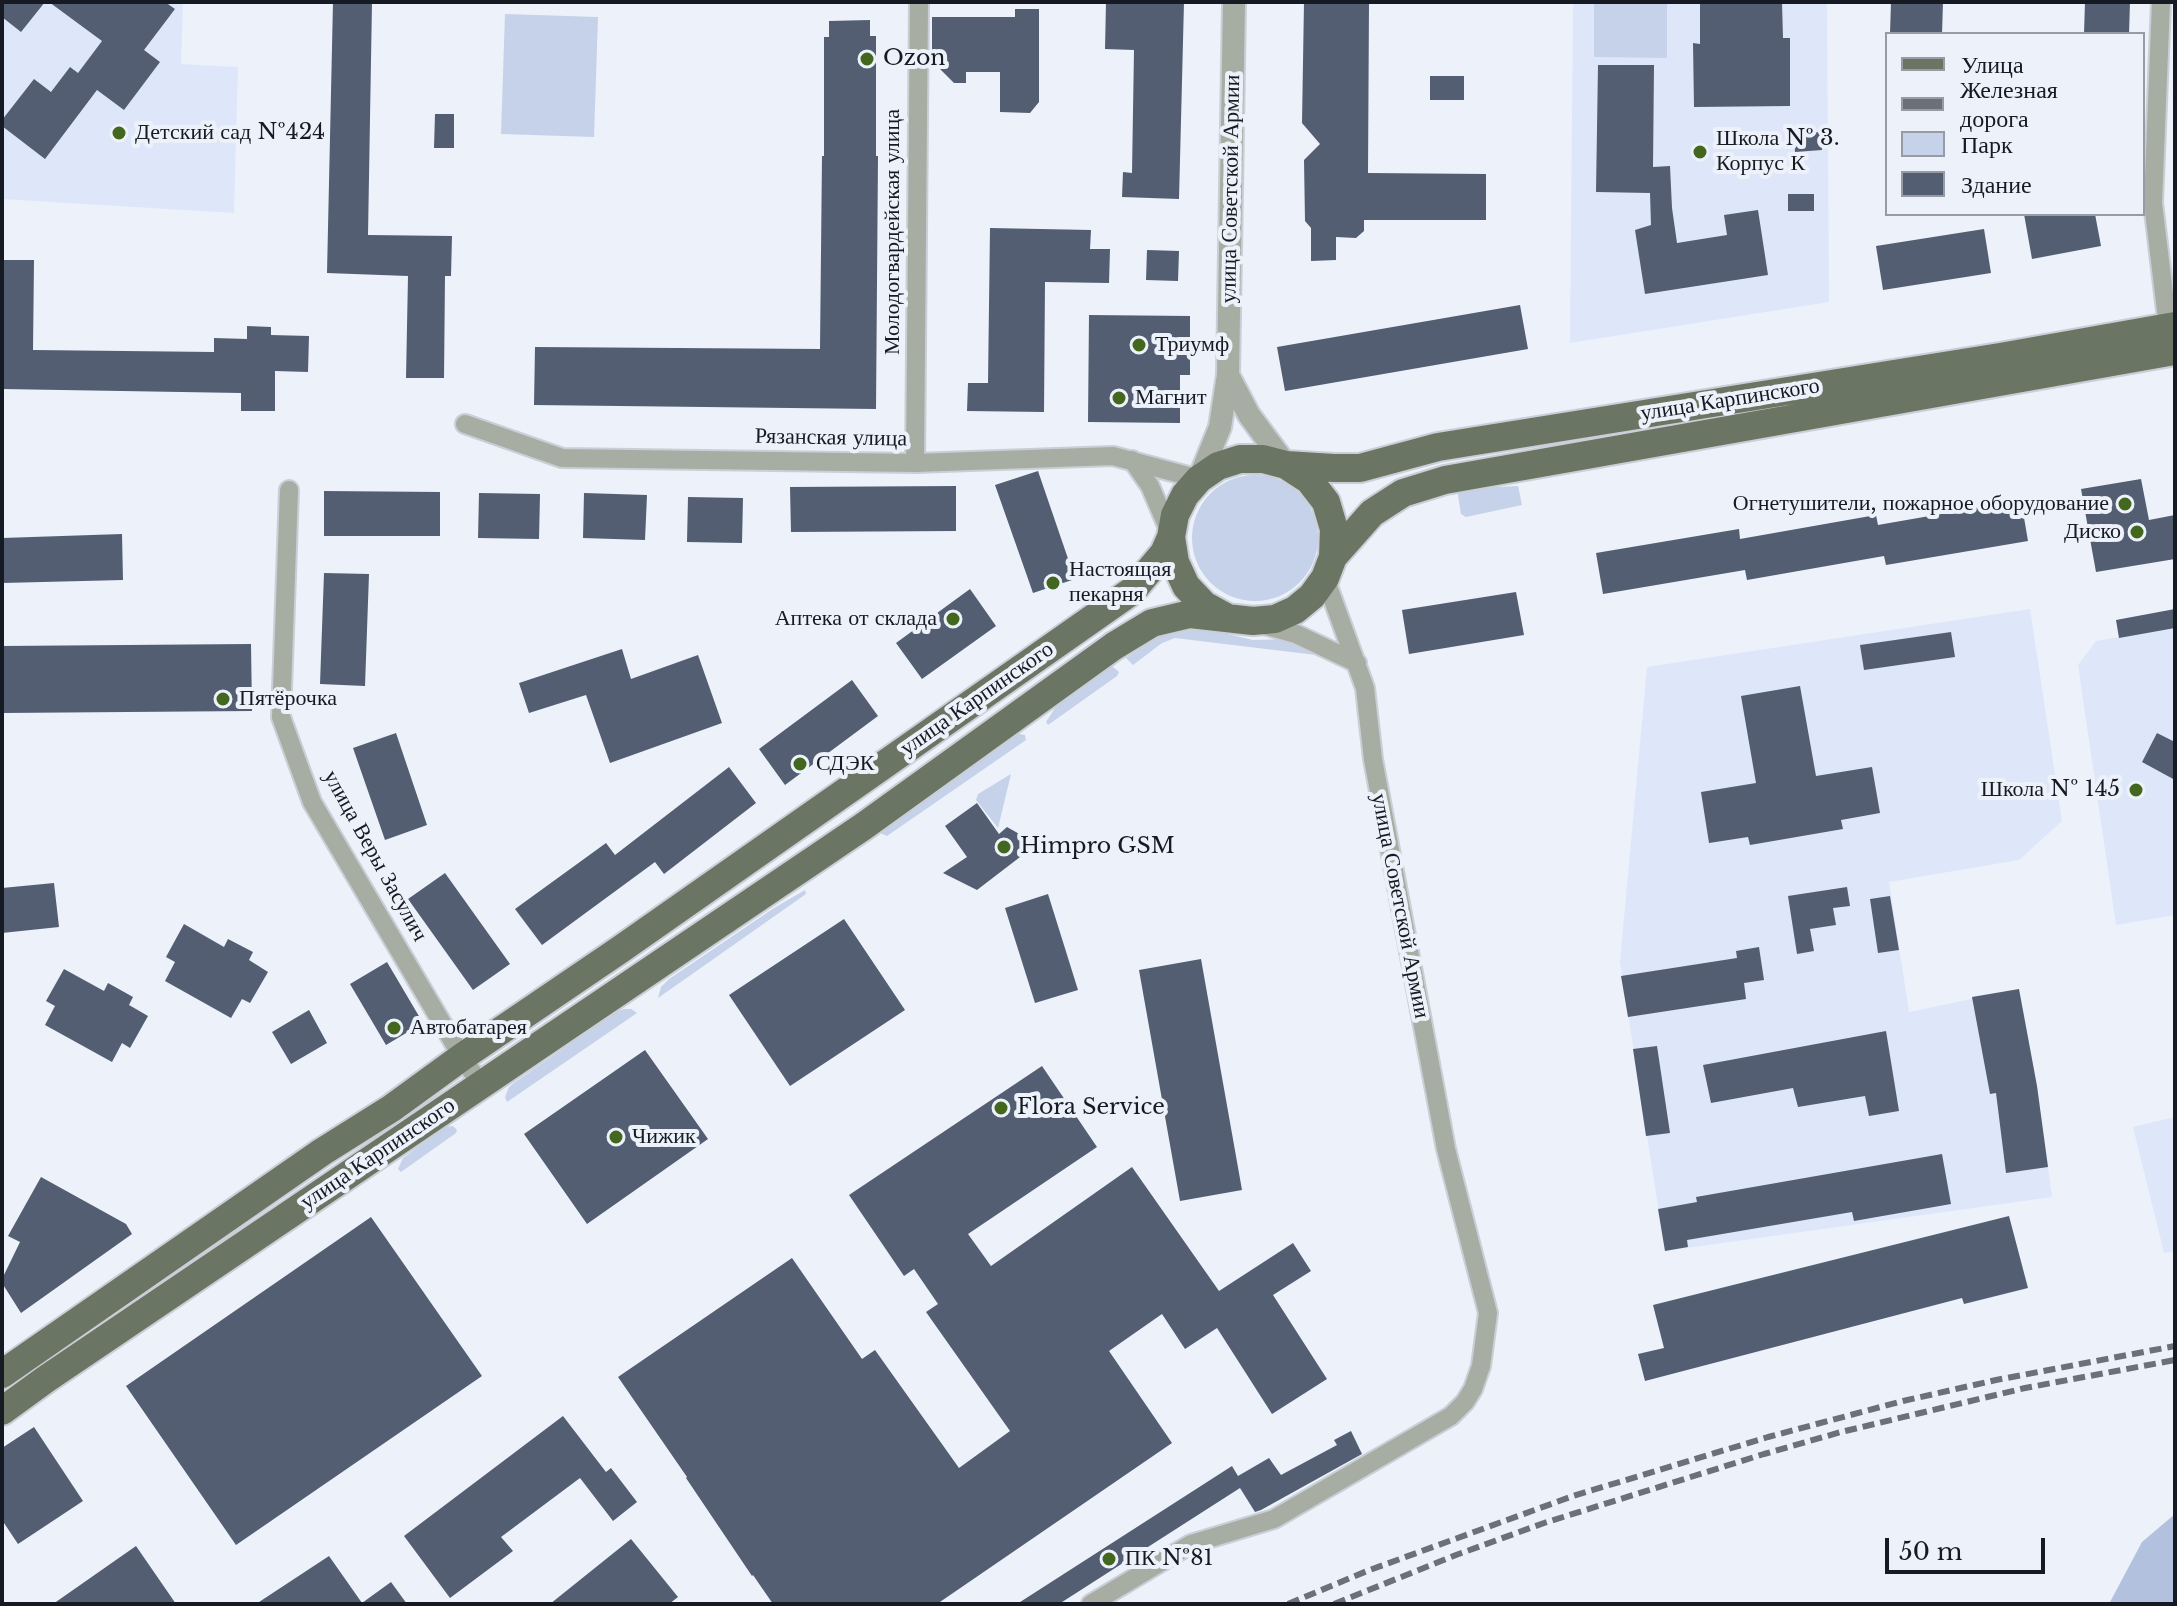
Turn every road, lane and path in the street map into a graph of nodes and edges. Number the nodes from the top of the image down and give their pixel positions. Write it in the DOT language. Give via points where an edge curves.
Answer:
graph roads {
  1 [pos="919,2"];
  2 [pos="1234,2"];
  3 [pos="2161,2"];
  4 [pos="2173,334"];
  5 [pos="1228,375"];
  6 [pos="465,424"];
  7 [pos="1132,460"];
  8 [pos="915,463"];
  9 [pos="1286,465"];
  10 [pos="1199,479"];
  11 [pos="289,490"];
  12 [pos="1171,537"];
  13 [pos="1329,567"];
  14 [pos="1240,619"];
  15 [pos="1357,663"];
  16 [pos="728,874"];
  17 [pos="756,899"];
  18 [pos="462,1057"];
  19 [pos="481,1085"];
  20 [pos="2,1374"];
  21 [pos="2,1411"];
  22 [pos="1091,1604"];
  1 -- 8 [label="street, Молодогвардейская улица"];
  2 -- 5 [label="street, улица Советской Армии"];
  3 -- 4 [label="street" via="2153,203"];
  4 -- 9 [label="main road, улица Карпинского" via="1438,447 1360,468"];
  4 -- 13 [label="main road, улица Карпинского" via="1445,480 1403,493 1372,513"];
  5 -- 9 [label="street" via="1249,415"];
  5 -- 10 [label="street, улица Советской Армии" via="1220,427"];
  6 -- 8 [label="street, Рязанская улица" via="562,458"];
  7 -- 8 [label="street, Рязанская улица" via="1113,456"];
  7 -- 10 [label="street, Рязанская улица"];
  7 -- 12 [label="street" via="1150,486"];
  9 -- 10 [label="main road, улица Карпинского" via="1240,459"];
  9 -- 13 [label="main road" via="1309,480 1326,502 1334,529"];
  10 -- 12 [label="main road, улица Карпинского" via="1175,515"];
  11 -- 18 [label="street, улица Веры Засулич" via="281,717 312,802"];
  12 -- 14 [label="main road" via="1186,586 1204,605"];
  12 -- 16 [label="main road, улица Карпинского" via="1132,591"];
  13 -- 14 [label="main road, улица Карпинского" via="1312,596 1295,610 1275,619"];
  13 -- 15 [label="street, улица Советской Армии"];
  14 -- 15 [label="street" via="1296,634"];
  14 -- 17 [label="main road, улица Карпинского" via="1190,614 1152,623"];
  15 -- 22 [label="street, улица Советской Армии" via="1446,1149 1488,1313 1481,1366 1473,1389 1451,1416 1274,1519 1191,1544"];
  16 -- 17 [label="main road" via="743,872 753,878"];
  16 -- 18 [label="main road, улица Карпинского"];
  17 -- 19 [label="main road, улица Карпинского"];
  18 -- 19 [label="street, улица Веры Засулич"];
  18 -- 20 [label="main road, улица Карпинского"];
  19 -- 21 [label="main road, улица Карпинского"];
}
